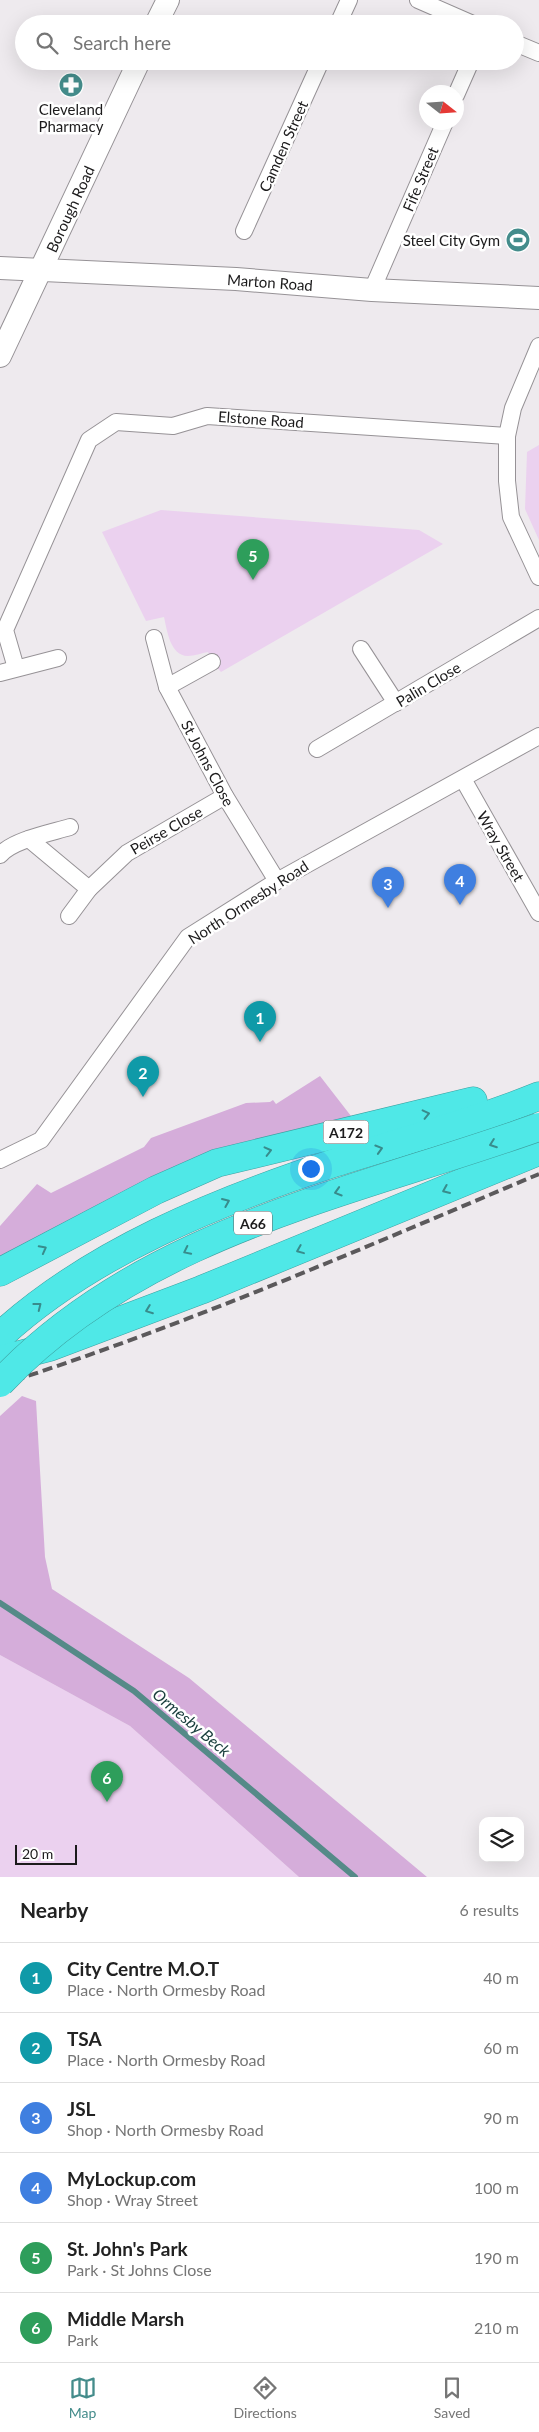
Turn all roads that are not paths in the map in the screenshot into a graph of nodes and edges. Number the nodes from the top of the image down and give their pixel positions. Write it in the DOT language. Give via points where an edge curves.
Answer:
graph roads {
  1 [pos="168,0"];
  2 [pos="349,0"];
  3 [pos="418,0"];
  4 [pos="160,15"];
  5 [pos="342,15"];
  6 [pos="452,15"];
  7 [pos="524,47"];
  8 [pos="539,53"];
  9 [pos="135,70"];
  10 [pos="317,70"];
  11 [pos="467,70"];
  12 [pos="460,85"];
  13 [pos="442,130"];
  14 [pos="244,231"];
  15 [pos="0,268"];
  16 [pos="41,270"];
  17 [pos="372,290"];
  18 [pos="539,298"];
  19 [pos="539,346"];
  20 [pos="0,356"];
  21 [pos="507,433"];
  22 [pos="539,577"];
  23 [pos="539,618"];
  24 [pos="154,638"];
  25 [pos="361,650"];
  26 [pos="58,658"];
  27 [pos="212,662"];
  28 [pos="16,668"];
  29 [pos="0,673"];
  30 [pos="167,687"];
  31 [pos="396,703"];
  32 [pos="539,736"];
  33 [pos="317,749"];
  34 [pos="463,779"];
  35 [pos="225,796"];
  36 [pos="70,827"];
  37 [pos="29,839"];
  38 [pos="0,855"];
  39 [pos="277,881"];
  40 [pos="89,889"];
  41 [pos="539,913"];
  42 [pos="69,916"];
  43 [pos="539,1082"];
  44 [pos="539,1096"];
  45 [pos="539,1128"];
  46 [pos="539,1151"];
  47 [pos="0,1160"];
  48 [pos="0,1272"];
  49 [pos="0,1336"];
  50 [pos="0,1360"];
  51 [pos="0,1383"];
  1 -- 4 [label="street"];
  2 -- 5 [label="street"];
  3 -- 6 [label="street"];
  7 -- 8 [label="street"];
  9 -- 16 [label="street, Borough Road"];
  10 -- 14 [label="street, Camden Street"];
  11 -- 12 [label="street"];
  13 -- 17 [label="street, Fife Street"];
  15 -- 16 [label="street, Marton Road"];
  16 -- 17 [label="street, Marton Road" via="236,279"];
  16 -- 20 [label="street, Borough Road"];
  17 -- 18 [label="street, Marton Road"];
  19 -- 21 [label="street" via="513,408"];
  21 -- 22 [label="street" via="511,517"];
  21 -- 28 [label="street, Elstone Road" via="207,416 173,426 116,422 89,440 5,630"];
  23 -- 31 [label="street, Palin Close"];
  24 -- 30 [label="street, St Johns Close"];
  25 -- 31 [label="street"];
  26 -- 28 [label="street"];
  27 -- 30 [label="street"];
  28 -- 29 [label="street"];
  30 -- 35 [label="street, St Johns Close"];
  31 -- 33 [label="street, Palin Close"];
  32 -- 34 [label="street, North Ormesby Road"];
  34 -- 39 [label="street, North Ormesby Road"];
  34 -- 41 [label="street, Wray Street"];
  35 -- 39 [label="street, St Johns Close"];
  35 -- 40 [label="street, Peirse Close" via="127,853"];
  36 -- 37 [label="street"];
  37 -- 38 [label="street"];
  37 -- 40 [label="street"];
  39 -- 47 [label="street, North Ormesby Road" via="188,938 41,1140"];
  40 -- 42 [label="street, Peirse Close"];
  48 -- 43 [label="highway, A172, one-way" via="156,1190 217,1163 441,1110"];
  49 -- 44 [label="highway, A66, one-way" via="75,1278 152,1235 231,1200"];
  45 -- 51 [label="highway, A66, one-way, bridge" via="330,1195 222,1234 147,1270 73,1317"];
  46 -- 50 [label="highway, one-way" via="345,1232 50,1347"];
}
